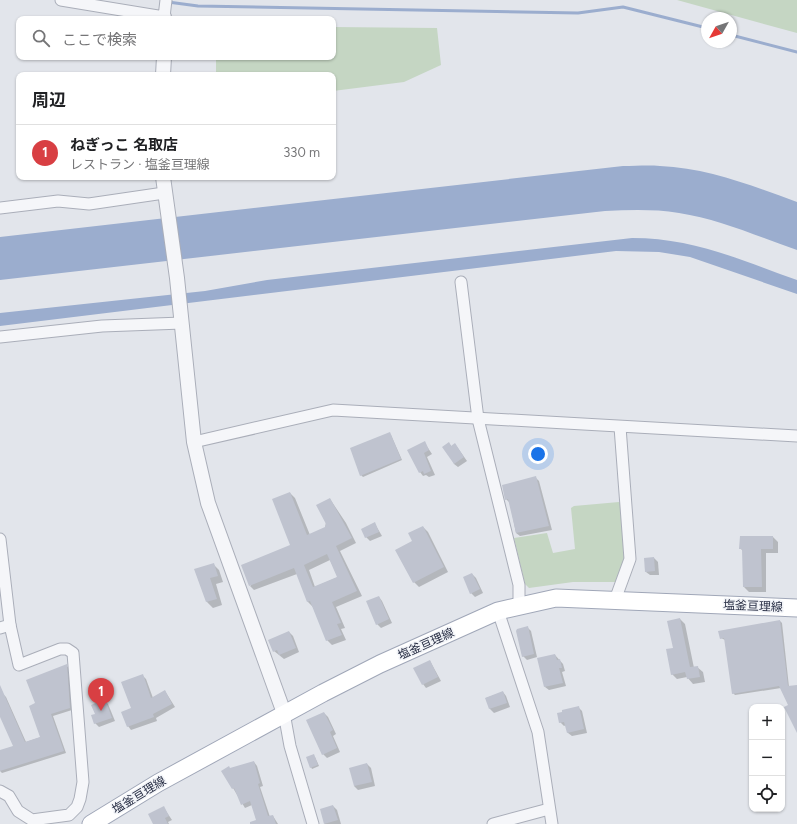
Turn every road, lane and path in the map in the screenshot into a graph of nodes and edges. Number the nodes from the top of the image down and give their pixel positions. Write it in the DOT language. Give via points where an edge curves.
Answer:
graph roads {
  1 [pos="61,0"];
  2 [pos="165,12"];
  3 [pos="164,60"];
  4 [pos="163,72"];
  5 [pos="163,180"];
  6 [pos="164,193"];
  7 [pos="0,208"];
  8 [pos="461,282"];
  9 [pos="182,321"];
  10 [pos="0,338"];
  11 [pos="478,419"];
  12 [pos="620,427"];
  13 [pos="797,436"];
  14 [pos="194,442"];
  15 [pos="0,539"];
  16 [pos="615,600"];
  17 [pos="519,605"];
  18 [pos="797,608"];
  19 [pos="498,611"];
  20 [pos="5,627"];
  21 [pos="284,713"];
  22 [pos="0,791"];
  23 [pos="549,809"];
  24 [pos="91,824"];
  25 [pos="313,824"];
  26 [pos="493,824"];
  27 [pos="552,824"];
  1 -- 2 [label="street"];
  3 -- 4 [label="street"];
  5 -- 6 [label="street"];
  6 -- 7 [label="street" via="89,204 58,201"];
  6 -- 9 [label="street"];
  8 -- 11 [label="street"];
  9 -- 10 [label="street" via="102,326"];
  9 -- 14 [label="street"];
  11 -- 12 [label="street"];
  11 -- 14 [label="street" via="333,410"];
  11 -- 17 [label="street" via="519,585"];
  12 -- 13 [label="street"];
  12 -- 16 [label="street" via="630,559"];
  14 -- 21 [label="street" via="208,504"];
  15 -- 20 [label="street"];
  16 -- 17 [label="main road, 塩釜亘理線" via="556,598"];
  16 -- 18 [label="main road, 塩釜亘理線"];
  17 -- 19 [label="main road, 塩釜亘理線"];
  19 -- 21 [label="main road, 塩釜亘理線" via="380,664"];
  19 -- 23 [label="street" via="538,732"];
  20 -- 22 [label="street" via="19,665 60,649 68,649 73,653 83,782 77,807 69,815 32,820 18,811 9,796"];
  21 -- 24 [label="main road, 塩釜亘理線" via="158,783"];
  21 -- 25 [label="street" via="290,746"];
  23 -- 26 [label="street"];
  23 -- 27 [label="street"];
}
